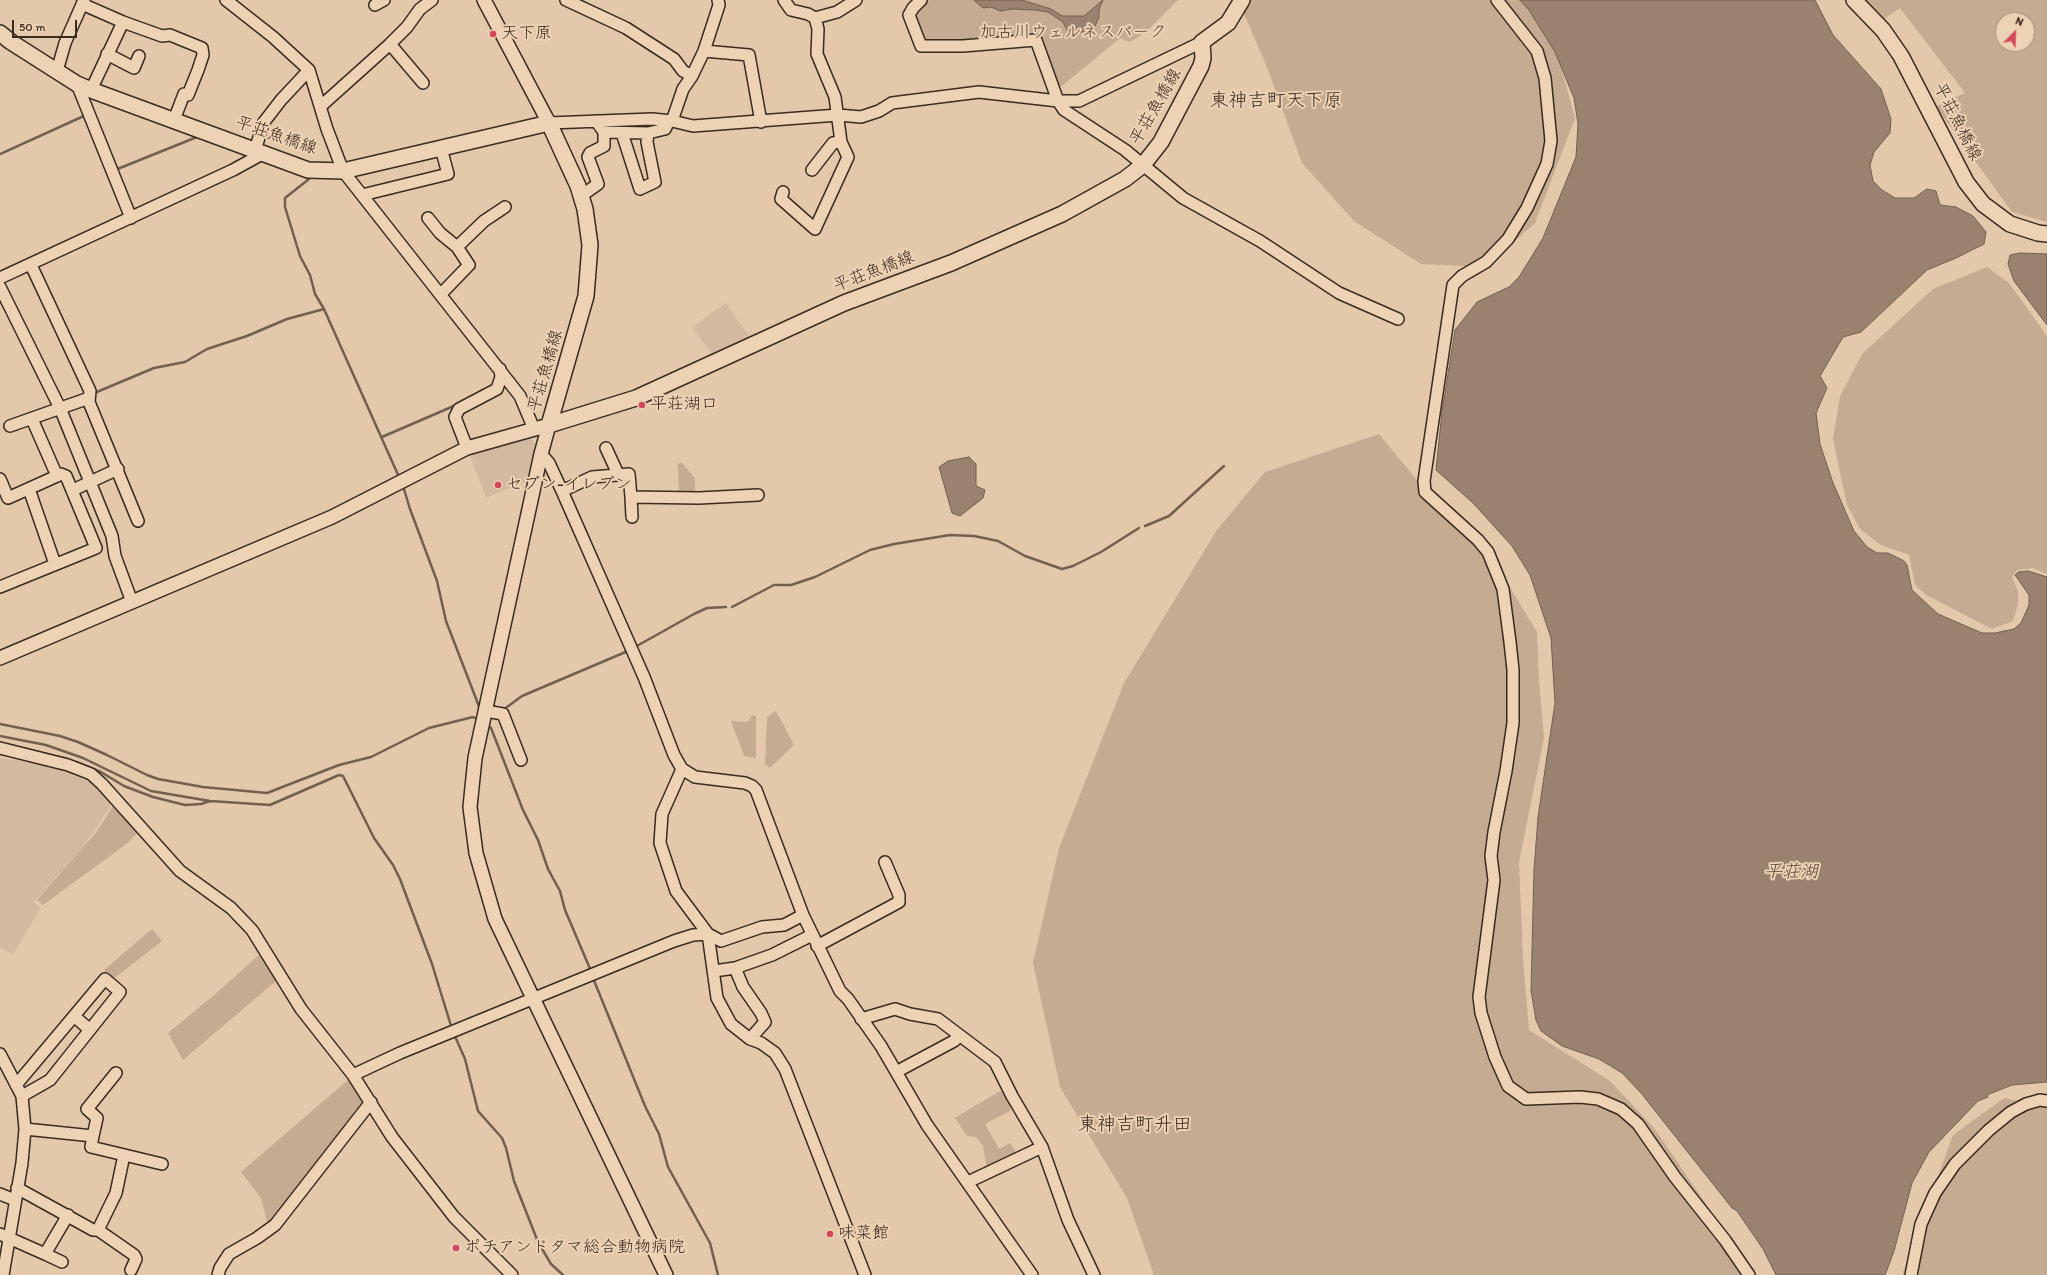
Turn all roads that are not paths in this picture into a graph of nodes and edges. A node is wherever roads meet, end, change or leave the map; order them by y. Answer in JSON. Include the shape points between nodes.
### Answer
{"nodes":[{"id":1,"x":226,"y":0,"type":"edge"},
{"id":2,"x":432,"y":0,"type":"edge"},
{"id":3,"x":484,"y":0,"type":"edge"},
{"id":4,"x":566,"y":0,"type":"edge"},
{"id":5,"x":718,"y":0,"type":"edge"},
{"id":6,"x":784,"y":0,"type":"edge"},
{"id":7,"x":856,"y":0,"type":"edge"},
{"id":8,"x":921,"y":0,"type":"edge"},
{"id":9,"x":1242,"y":0,"type":"edge"},
{"id":10,"x":1497,"y":0,"type":"edge"},
{"id":11,"x":1854,"y":0,"type":"edge"},
{"id":12,"x":83,"y":2,"type":"edge"},
{"id":13,"x":815,"y":18,"type":"junction"},
{"id":14,"x":123,"y":22,"type":"junction"},
{"id":15,"x":0,"y":33,"type":"edge"},
{"id":16,"x":1202,"y":42,"type":"junction"},
{"id":17,"x":390,"y":44,"type":"junction"},
{"id":18,"x":704,"y":51,"type":"junction"},
{"id":19,"x":107,"y":54,"type":"junction"},
{"id":20,"x":139,"y":56,"type":"dead end"},
{"id":21,"x":309,"y":70,"type":"junction"},
{"id":22,"x":56,"y":71,"type":"junction"},
{"id":23,"x":692,"y":76,"type":"junction"},
{"id":24,"x":423,"y":83,"type":"dead end"},
{"id":25,"x":84,"y":87,"type":"junction"},
{"id":26,"x":1058,"y":101,"type":"junction"},
{"id":27,"x":321,"y":106,"type":"junction"},
{"id":28,"x":838,"y":115,"type":"junction"},
{"id":29,"x":174,"y":120,"type":"junction"},
{"id":30,"x":596,"y":121,"type":"junction"},
{"id":31,"x":671,"y":121,"type":"junction"},
{"id":32,"x":762,"y":122,"type":"junction"},
{"id":33,"x":549,"y":123,"type":"junction"},
{"id":34,"x":604,"y":132,"type":"junction"},
{"id":35,"x":622,"y":133,"type":"junction"},
{"id":36,"x":648,"y":133,"type":"junction"},
{"id":37,"x":841,"y":142,"type":"junction"},
{"id":38,"x":442,"y":148,"type":"junction"},
{"id":39,"x":259,"y":152,"type":"junction"},
{"id":40,"x":1143,"y":164,"type":"junction"},
{"id":41,"x":812,"y":170,"type":"dead end"},
{"id":42,"x":343,"y":171,"type":"junction"},
{"id":43,"x":783,"y":192,"type":"dead end"},
{"id":44,"x":362,"y":195,"type":"junction"},
{"id":45,"x":581,"y":196,"type":"junction"},
{"id":46,"x":505,"y":207,"type":"dead end"},
{"id":47,"x":130,"y":218,"type":"junction"},
{"id":48,"x":428,"y":218,"type":"dead end"},
{"id":49,"x":2047,"y":234,"type":"edge"},
{"id":50,"x":457,"y":247,"type":"junction"},
{"id":51,"x":31,"y":264,"type":"junction"},
{"id":52,"x":0,"y":278,"type":"edge"},
{"id":53,"x":0,"y":287,"type":"edge"},
{"id":54,"x":441,"y":294,"type":"junction"},
{"id":55,"x":1398,"y":319,"type":"dead end"},
{"id":56,"x":500,"y":369,"type":"junction"},
{"id":57,"x":90,"y":394,"type":"junction"},
{"id":58,"x":60,"y":408,"type":"junction"},
{"id":59,"x":32,"y":419,"type":"junction"},
{"id":60,"x":550,"y":424,"type":"junction"},
{"id":61,"x":10,"y":426,"type":"dead end"},
{"id":62,"x":534,"y":430,"type":"junction"},
{"id":63,"x":467,"y":448,"type":"junction"},
{"id":64,"x":606,"y":448,"type":"dead end"},
{"id":65,"x":541,"y":454,"type":"junction"},
{"id":66,"x":118,"y":469,"type":"junction"},
{"id":67,"x":618,"y":474,"type":"junction"},
{"id":68,"x":57,"y":476,"type":"junction"},
{"id":69,"x":0,"y":479,"type":"edge"},
{"id":70,"x":89,"y":482,"type":"junction"},
{"id":71,"x":29,"y":489,"type":"junction"},
{"id":72,"x":73,"y":490,"type":"junction"},
{"id":73,"x":562,"y":491,"type":"junction"},
{"id":74,"x":631,"y":497,"type":"junction"},
{"id":75,"x":751,"y":499,"type":"dead end"},
{"id":76,"x":632,"y":517,"type":"dead end"},
{"id":77,"x":138,"y":521,"type":"dead end"},
{"id":78,"x":55,"y":564,"type":"junction"},
{"id":79,"x":0,"y":587,"type":"edge"},
{"id":80,"x":132,"y":602,"type":"junction"},
{"id":81,"x":0,"y":658,"type":"edge"},
{"id":82,"x":489,"y":716,"type":"junction"},
{"id":83,"x":0,"y":748,"type":"edge"},
{"id":84,"x":521,"y":760,"type":"dead end"},
{"id":85,"x":682,"y":769,"type":"junction"},
{"id":86,"x":885,"y":862,"type":"dead end"},
{"id":87,"x":802,"y":915,"type":"junction"},
{"id":88,"x":708,"y":934,"type":"junction"},
{"id":89,"x":812,"y":934,"type":"junction"},
{"id":90,"x":817,"y":946,"type":"junction"},
{"id":91,"x":736,"y":968,"type":"junction"},
{"id":92,"x":714,"y":971,"type":"junction"},
{"id":93,"x":534,"y":999,"type":"junction"},
{"id":94,"x":74,"y":1016,"type":"junction"},
{"id":95,"x":861,"y":1019,"type":"junction"},
{"id":96,"x":90,"y":1030,"type":"junction"},
{"id":97,"x":959,"y":1036,"type":"junction"},
{"id":98,"x":750,"y":1039,"type":"junction"},
{"id":99,"x":0,"y":1054,"type":"edge"},
{"id":100,"x":116,"y":1072,"type":"dead end"},
{"id":101,"x":896,"y":1072,"type":"junction"},
{"id":102,"x":353,"y":1075,"type":"junction"},
{"id":103,"x":16,"y":1085,"type":"junction"},
{"id":104,"x":22,"y":1096,"type":"junction"},
{"id":105,"x":2047,"y":1101,"type":"edge"},
{"id":106,"x":371,"y":1102,"type":"junction"},
{"id":107,"x":25,"y":1129,"type":"junction"},
{"id":108,"x":93,"y":1136,"type":"junction"},
{"id":109,"x":1042,"y":1147,"type":"junction"},
{"id":110,"x":124,"y":1155,"type":"junction"},
{"id":111,"x":162,"y":1164,"type":"dead end"},
{"id":112,"x":968,"y":1182,"type":"junction"},
{"id":113,"x":17,"y":1188,"type":"junction"},
{"id":114,"x":0,"y":1194,"type":"edge"},
{"id":115,"x":15,"y":1200,"type":"junction"},
{"id":116,"x":68,"y":1215,"type":"junction"},
{"id":117,"x":98,"y":1230,"type":"junction"},
{"id":118,"x":5,"y":1236,"type":"edge"},
{"id":119,"x":45,"y":1254,"type":"junction"},
{"id":120,"x":62,"y":1262,"type":"dead end"},
{"id":121,"x":131,"y":1270,"type":"dead end"},
{"id":122,"x":0,"y":1273,"type":"edge"},
{"id":123,"x":3,"y":1275,"type":"edge"},
{"id":124,"x":218,"y":1275,"type":"edge"},
{"id":125,"x":512,"y":1275,"type":"edge"},
{"id":126,"x":666,"y":1275,"type":"edge"},
{"id":127,"x":865,"y":1275,"type":"edge"},
{"id":128,"x":1032,"y":1275,"type":"edge"},
{"id":129,"x":1094,"y":1275,"type":"edge"},
{"id":130,"x":1749,"y":1275,"type":"edge"},
{"id":131,"x":1911,"y":1275,"type":"edge"}],
"edges":[{"from":1,"to":21,"type":"street","via":[[273,37]]},
{"from":2,"to":17,"type":"street","via":[[420,9]]},
{"from":3,"to":33,"type":"street"},
{"from":4,"to":23,"type":"street","via":[[626,28],[674,59]]},
{"from":5,"to":18,"type":"street","via":[[719,5]]},
{"from":6,"to":13,"type":"street","via":[[791,10]]},
{"from":7,"to":13,"type":"street","via":[[838,12]]},
{"from":8,"to":26,"type":"street","via":[[909,15],[921,46],[963,46],[1036,40]]},
{"from":9,"to":16,"type":"main road","via":[[1228,22]]},
{"from":10,"to":130,"type":"street","via":[[1537,51],[1545,78],[1551,141],[1547,164],[1512,234],[1486,262],[1462,276],[1453,285],[1424,481],[1425,492],[1488,552],[1503,589],[1513,670],[1513,723],[1491,856],[1494,880],[1479,998],[1481,1013],[1504,1080],[1514,1092],[1526,1098],[1598,1099],[1621,1109],[1638,1124]]},
{"from":11,"to":49,"type":"main road","name":"平荘魚橋線","via":[[1883,30],[1901,56],[1966,182],[1983,204],[2010,224]]},
{"from":12,"to":14,"type":"street"},
{"from":12,"to":22,"type":"street"},
{"from":13,"to":28,"type":"street","via":[[818,29],[817,54],[835,97]]},
{"from":14,"to":19,"type":"street"},
{"from":14,"to":29,"type":"street","via":[[162,36],[170,35],[202,48],[203,55],[198,70],[188,95],[184,94]]},
{"from":15,"to":22,"type":"main road","name":"平荘魚橋線"},
{"from":16,"to":26,"type":"street","via":[[1079,101]]},
{"from":16,"to":40,"type":"main road","name":"平荘魚橋線","via":[[1201,66],[1161,142]]},
{"from":17,"to":24,"type":"street"},
{"from":17,"to":27,"type":"street"},
{"from":18,"to":23,"type":"street"},
{"from":18,"to":32,"type":"street","via":[[749,55]]},
{"from":19,"to":20,"type":"street","via":[[134,68]]},
{"from":19,"to":25,"type":"street"},
{"from":21,"to":27,"type":"street"},
{"from":21,"to":39,"type":"street","via":[[264,122]]},
{"from":22,"to":25,"type":"main road","name":"平荘魚橋線"},
{"from":23,"to":31,"type":"street","via":[[683,89]]},
{"from":25,"to":29,"type":"main road","name":"平荘魚橋線"},
{"from":25,"to":47,"type":"street"},
{"from":26,"to":28,"type":"street","via":[[979,92],[892,103],[861,118]]},
{"from":26,"to":40,"type":"street","via":[[1064,110]]},
{"from":27,"to":42,"type":"street"},
{"from":28,"to":32,"type":"street"},
{"from":28,"to":37,"type":"street"},
{"from":29,"to":39,"type":"main road","name":"平荘魚橋線"},
{"from":30,"to":31,"type":"street"},
{"from":30,"to":33,"type":"street"},
{"from":30,"to":34,"type":"street"},
{"from":31,"to":32,"type":"street","via":[[693,126]]},
{"from":31,"to":36,"type":"street","via":[[665,129]]},
{"from":33,"to":38,"type":"main road","name":"平荘魚橋線"},
{"from":33,"to":45,"type":"main road","name":"平荘魚橋線"},
{"from":34,"to":35,"type":"street"},
{"from":34,"to":45,"type":"street","via":[[604,146],[590,153],[588,157],[598,184]]},
{"from":35,"to":36,"type":"street"},
{"from":35,"to":36,"type":"street","via":[[640,190],[655,182]]},
{"from":37,"to":41,"type":"street","via":[[833,143]]},
{"from":37,"to":43,"type":"street","via":[[848,157],[815,229],[781,199]]},
{"from":38,"to":42,"type":"main road","name":"平荘魚橋線"},
{"from":38,"to":44,"type":"street","via":[[448,174]]},
{"from":39,"to":42,"type":"main road","name":"平荘魚橋線","via":[[308,170]]},
{"from":39,"to":47,"type":"street","via":[[233,170]]},
{"from":40,"to":55,"type":"street","via":[[1182,198],[1260,241],[1339,292]]},
{"from":40,"to":60,"type":"main road","name":"平荘魚橋線","via":[[1125,180],[1082,204],[976,252],[844,303],[636,398]]},
{"from":42,"to":44,"type":"street"},
{"from":44,"to":54,"type":"street"},
{"from":45,"to":60,"type":"main road","name":"平荘魚橋線","via":[[590,245],[587,289]]},
{"from":46,"to":50,"type":"street","via":[[484,221]]},
{"from":47,"to":51,"type":"street"},
{"from":48,"to":50,"type":"street","via":[[440,233]]},
{"from":50,"to":54,"type":"street","via":[[469,265]]},
{"from":51,"to":52,"type":"street"},
{"from":51,"to":57,"type":"street"},
{"from":53,"to":58,"type":"street"},
{"from":54,"to":56,"type":"street"},
{"from":56,"to":62,"type":"street","via":[[520,396]]},
{"from":56,"to":63,"type":"street","via":[[501,377],[497,389],[459,409],[455,417]]},
{"from":57,"to":58,"type":"street"},
{"from":57,"to":66,"type":"street"},
{"from":58,"to":59,"type":"street"},
{"from":58,"to":70,"type":"street"},
{"from":59,"to":61,"type":"street"},
{"from":59,"to":68,"type":"street"},
{"from":60,"to":62,"type":"street"},
{"from":60,"to":65,"type":"street"},
{"from":62,"to":63,"type":"street"},
{"from":63,"to":80,"type":"street","via":[[332,517]]},
{"from":64,"to":67,"type":"street"},
{"from":65,"to":73,"type":"street","via":[[549,463]]},
{"from":65,"to":82,"type":"street"},
{"from":66,"to":70,"type":"street"},
{"from":66,"to":77,"type":"street"},
{"from":67,"to":73,"type":"street","via":[[592,477]]},
{"from":67,"to":74,"type":"street","via":[[629,474]]},
{"from":68,"to":71,"type":"street"},
{"from":68,"to":72,"type":"street","via":[[66,476]]},
{"from":69,"to":71,"type":"street","via":[[8,498]]},
{"from":70,"to":72,"type":"street"},
{"from":70,"to":80,"type":"street","via":[[112,536],[115,556]]},
{"from":71,"to":78,"type":"street"},
{"from":72,"to":78,"type":"street","via":[[96,548]]},
{"from":73,"to":85,"type":"street","via":[[632,648]]},
{"from":74,"to":75,"type":"street"},
{"from":74,"to":76,"type":"street"},
{"from":78,"to":79,"type":"street"},
{"from":80,"to":81,"type":"street"},
{"from":82,"to":84,"type":"street","via":[[503,714]]},
{"from":82,"to":93,"type":"street","via":[[475,758],[470,807],[476,853],[495,919]]},
{"from":83,"to":102,"type":"street","via":[[68,765],[91,774],[102,784],[180,871],[231,908],[252,930],[301,1009]]},
{"from":85,"to":87,"type":"street","via":[[695,777],[745,783],[756,790]]},
{"from":85,"to":88,"type":"street","via":[[662,814],[660,843],[676,891]]},
{"from":86,"to":90,"type":"street","via":[[899,895],[899,902]]},
{"from":87,"to":88,"type":"street","via":[[784,924],[762,927],[721,941]]},
{"from":87,"to":89,"type":"street"},
{"from":88,"to":92,"type":"street"},
{"from":88,"to":93,"type":"street","via":[[693,935],[674,941]]},
{"from":89,"to":90,"type":"street"},
{"from":89,"to":91,"type":"street","via":[[772,955]]},
{"from":90,"to":95,"type":"street","via":[[840,991]]},
{"from":91,"to":92,"type":"street"},
{"from":91,"to":98,"type":"street","via":[[742,987],[765,1022]]},
{"from":92,"to":98,"type":"street","via":[[717,998],[731,1024]]},
{"from":93,"to":102,"type":"street","via":[[400,1053]]},
{"from":93,"to":126,"type":"street"},
{"from":94,"to":96,"type":"street"},
{"from":94,"to":96,"type":"street","via":[[105,979],[120,992]]},
{"from":94,"to":103,"type":"street"},
{"from":95,"to":97,"type":"street","via":[[895,1009],[938,1019]]},
{"from":95,"to":101,"type":"street"},
{"from":96,"to":104,"type":"street","via":[[50,1080]]},
{"from":97,"to":101,"type":"street"},
{"from":97,"to":109,"type":"street","via":[[967,1039],[995,1062]]},
{"from":98,"to":127,"type":"street","via":[[775,1053],[785,1070]]},
{"from":99,"to":103,"type":"street"},
{"from":100,"to":108,"type":"street","via":[[87,1109],[97,1118]]},
{"from":101,"to":112,"type":"street","via":[[927,1125]]},
{"from":102,"to":106,"type":"street"},
{"from":103,"to":104,"type":"street"},
{"from":104,"to":107,"type":"street"},
{"from":105,"to":131,"type":"street","via":[[2026,1104],[2011,1112],[1955,1164],[1935,1192],[1921,1224]]},
{"from":106,"to":124,"type":"street","via":[[274,1225],[229,1254]]},
{"from":106,"to":125,"type":"street","via":[[392,1137],[454,1218]]},
{"from":107,"to":108,"type":"street"},
{"from":107,"to":113,"type":"street"},
{"from":108,"to":110,"type":"street","via":[[91,1147]]},
{"from":109,"to":112,"type":"street"},
{"from":109,"to":129,"type":"street","via":[[1068,1220]]},
{"from":110,"to":111,"type":"street"},
{"from":110,"to":117,"type":"street","via":[[116,1193]]},
{"from":112,"to":128,"type":"street"},
{"from":113,"to":115,"type":"street"},
{"from":113,"to":116,"type":"street"},
{"from":114,"to":115,"type":"street"},
{"from":115,"to":118,"type":"street"},
{"from":116,"to":117,"type":"street","via":[[93,1230]]},
{"from":116,"to":119,"type":"street"},
{"from":117,"to":121,"type":"street","via":[[134,1254],[136,1258]]},
{"from":118,"to":119,"type":"street"},
{"from":118,"to":123,"type":"street"},
{"from":119,"to":120,"type":"street"},
{"from":122,"to":123,"type":"street"}]}
